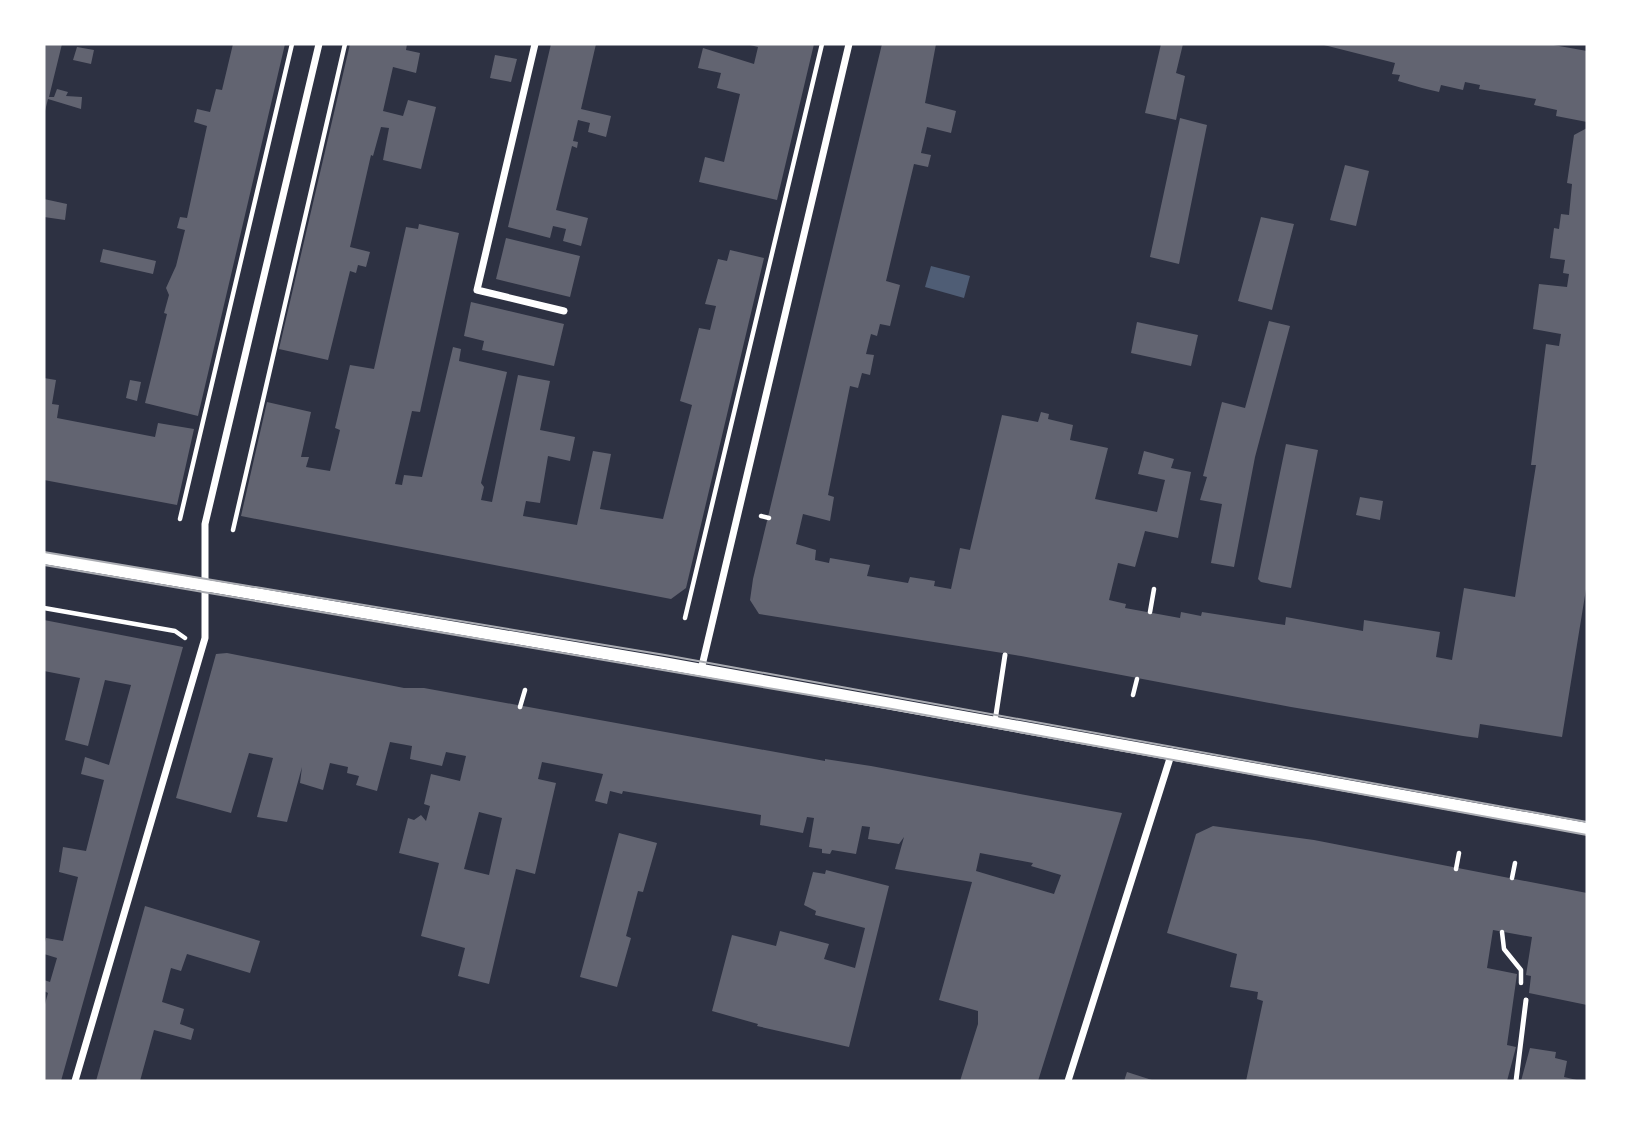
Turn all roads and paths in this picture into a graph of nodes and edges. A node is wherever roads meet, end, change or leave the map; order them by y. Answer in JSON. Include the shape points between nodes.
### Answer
{"nodes":[{"id":1,"x":292,"y":44,"type":"edge"},
{"id":2,"x":319,"y":44,"type":"edge"},
{"id":3,"x":345,"y":44,"type":"edge"},
{"id":4,"x":535,"y":44,"type":"edge"},
{"id":5,"x":822,"y":44,"type":"edge"},
{"id":6,"x":849,"y":44,"type":"edge"},
{"id":7,"x":564,"y":311,"type":"dead end"},
{"id":8,"x":703,"y":513,"type":"dead end"},
{"id":9,"x":710,"y":515,"type":"junction"},
{"id":10,"x":761,"y":516,"type":"dead end"},
{"id":11,"x":769,"y":518,"type":"dead end"},
{"id":12,"x":180,"y":519,"type":"dead end"},
{"id":13,"x":233,"y":530,"type":"dead end"},
{"id":14,"x":44,"y":558,"type":"edge"},
{"id":15,"x":204,"y":586,"type":"junction"},
{"id":16,"x":1154,"y":589,"type":"dead end"},
{"id":17,"x":44,"y":608,"type":"edge"},
{"id":18,"x":1150,"y":612,"type":"dead end"},
{"id":19,"x":685,"y":618,"type":"dead end"},
{"id":20,"x":203,"y":642,"type":"junction"},
{"id":21,"x":1005,"y":655,"type":"dead end"},
{"id":22,"x":701,"y":670,"type":"junction"},
{"id":23,"x":1137,"y":679,"type":"dead end"},
{"id":24,"x":525,"y":690,"type":"dead end"},
{"id":25,"x":1133,"y":695,"type":"dead end"},
{"id":26,"x":520,"y":707,"type":"dead end"},
{"id":27,"x":995,"y":721,"type":"junction"},
{"id":28,"x":1172,"y":752,"type":"junction"},
{"id":29,"x":1587,"y":830,"type":"edge"},
{"id":30,"x":1460,"y":853,"type":"dead end"},
{"id":31,"x":1515,"y":863,"type":"dead end"},
{"id":32,"x":1457,"y":869,"type":"dead end"},
{"id":33,"x":1512,"y":878,"type":"dead end"},
{"id":34,"x":1502,"y":932,"type":"dead end"},
{"id":35,"x":1526,"y":1000,"type":"joint"},
{"id":36,"x":75,"y":1081,"type":"edge"},
{"id":37,"x":1069,"y":1081,"type":"edge"},
{"id":38,"x":1516,"y":1081,"type":"edge"}],
"edges":[{"from":1,"to":12,"type":"path"},
{"from":2,"to":15,"type":"street","via":[[205,524]]},
{"from":3,"to":13,"type":"path"},
{"from":4,"to":7,"type":"street","via":[[477,290]]},
{"from":5,"to":9,"type":"path"},
{"from":6,"to":22,"type":"street"},
{"from":8,"to":9,"type":"path"},
{"from":9,"to":19,"type":"path"},
{"from":10,"to":11,"type":"path"},
{"from":14,"to":15,"type":"street"},
{"from":15,"to":20,"type":"street"},
{"from":15,"to":22,"type":"street"},
{"from":16,"to":18,"type":"path"},
{"from":17,"to":20,"type":"path","via":[[174,631]]},
{"from":20,"to":36,"type":"street"},
{"from":21,"to":27,"type":"lane"},
{"from":22,"to":27,"type":"street"},
{"from":23,"to":25,"type":"path"},
{"from":24,"to":26,"type":"path"},
{"from":27,"to":28,"type":"street"},
{"from":28,"to":29,"type":"street"},
{"from":28,"to":37,"type":"street"},
{"from":30,"to":32,"type":"path"},
{"from":31,"to":33,"type":"path"},
{"from":34,"to":35,"type":"path","via":[[1504,949],[1521,970]]},
{"from":35,"to":38,"type":"lane"}]}
